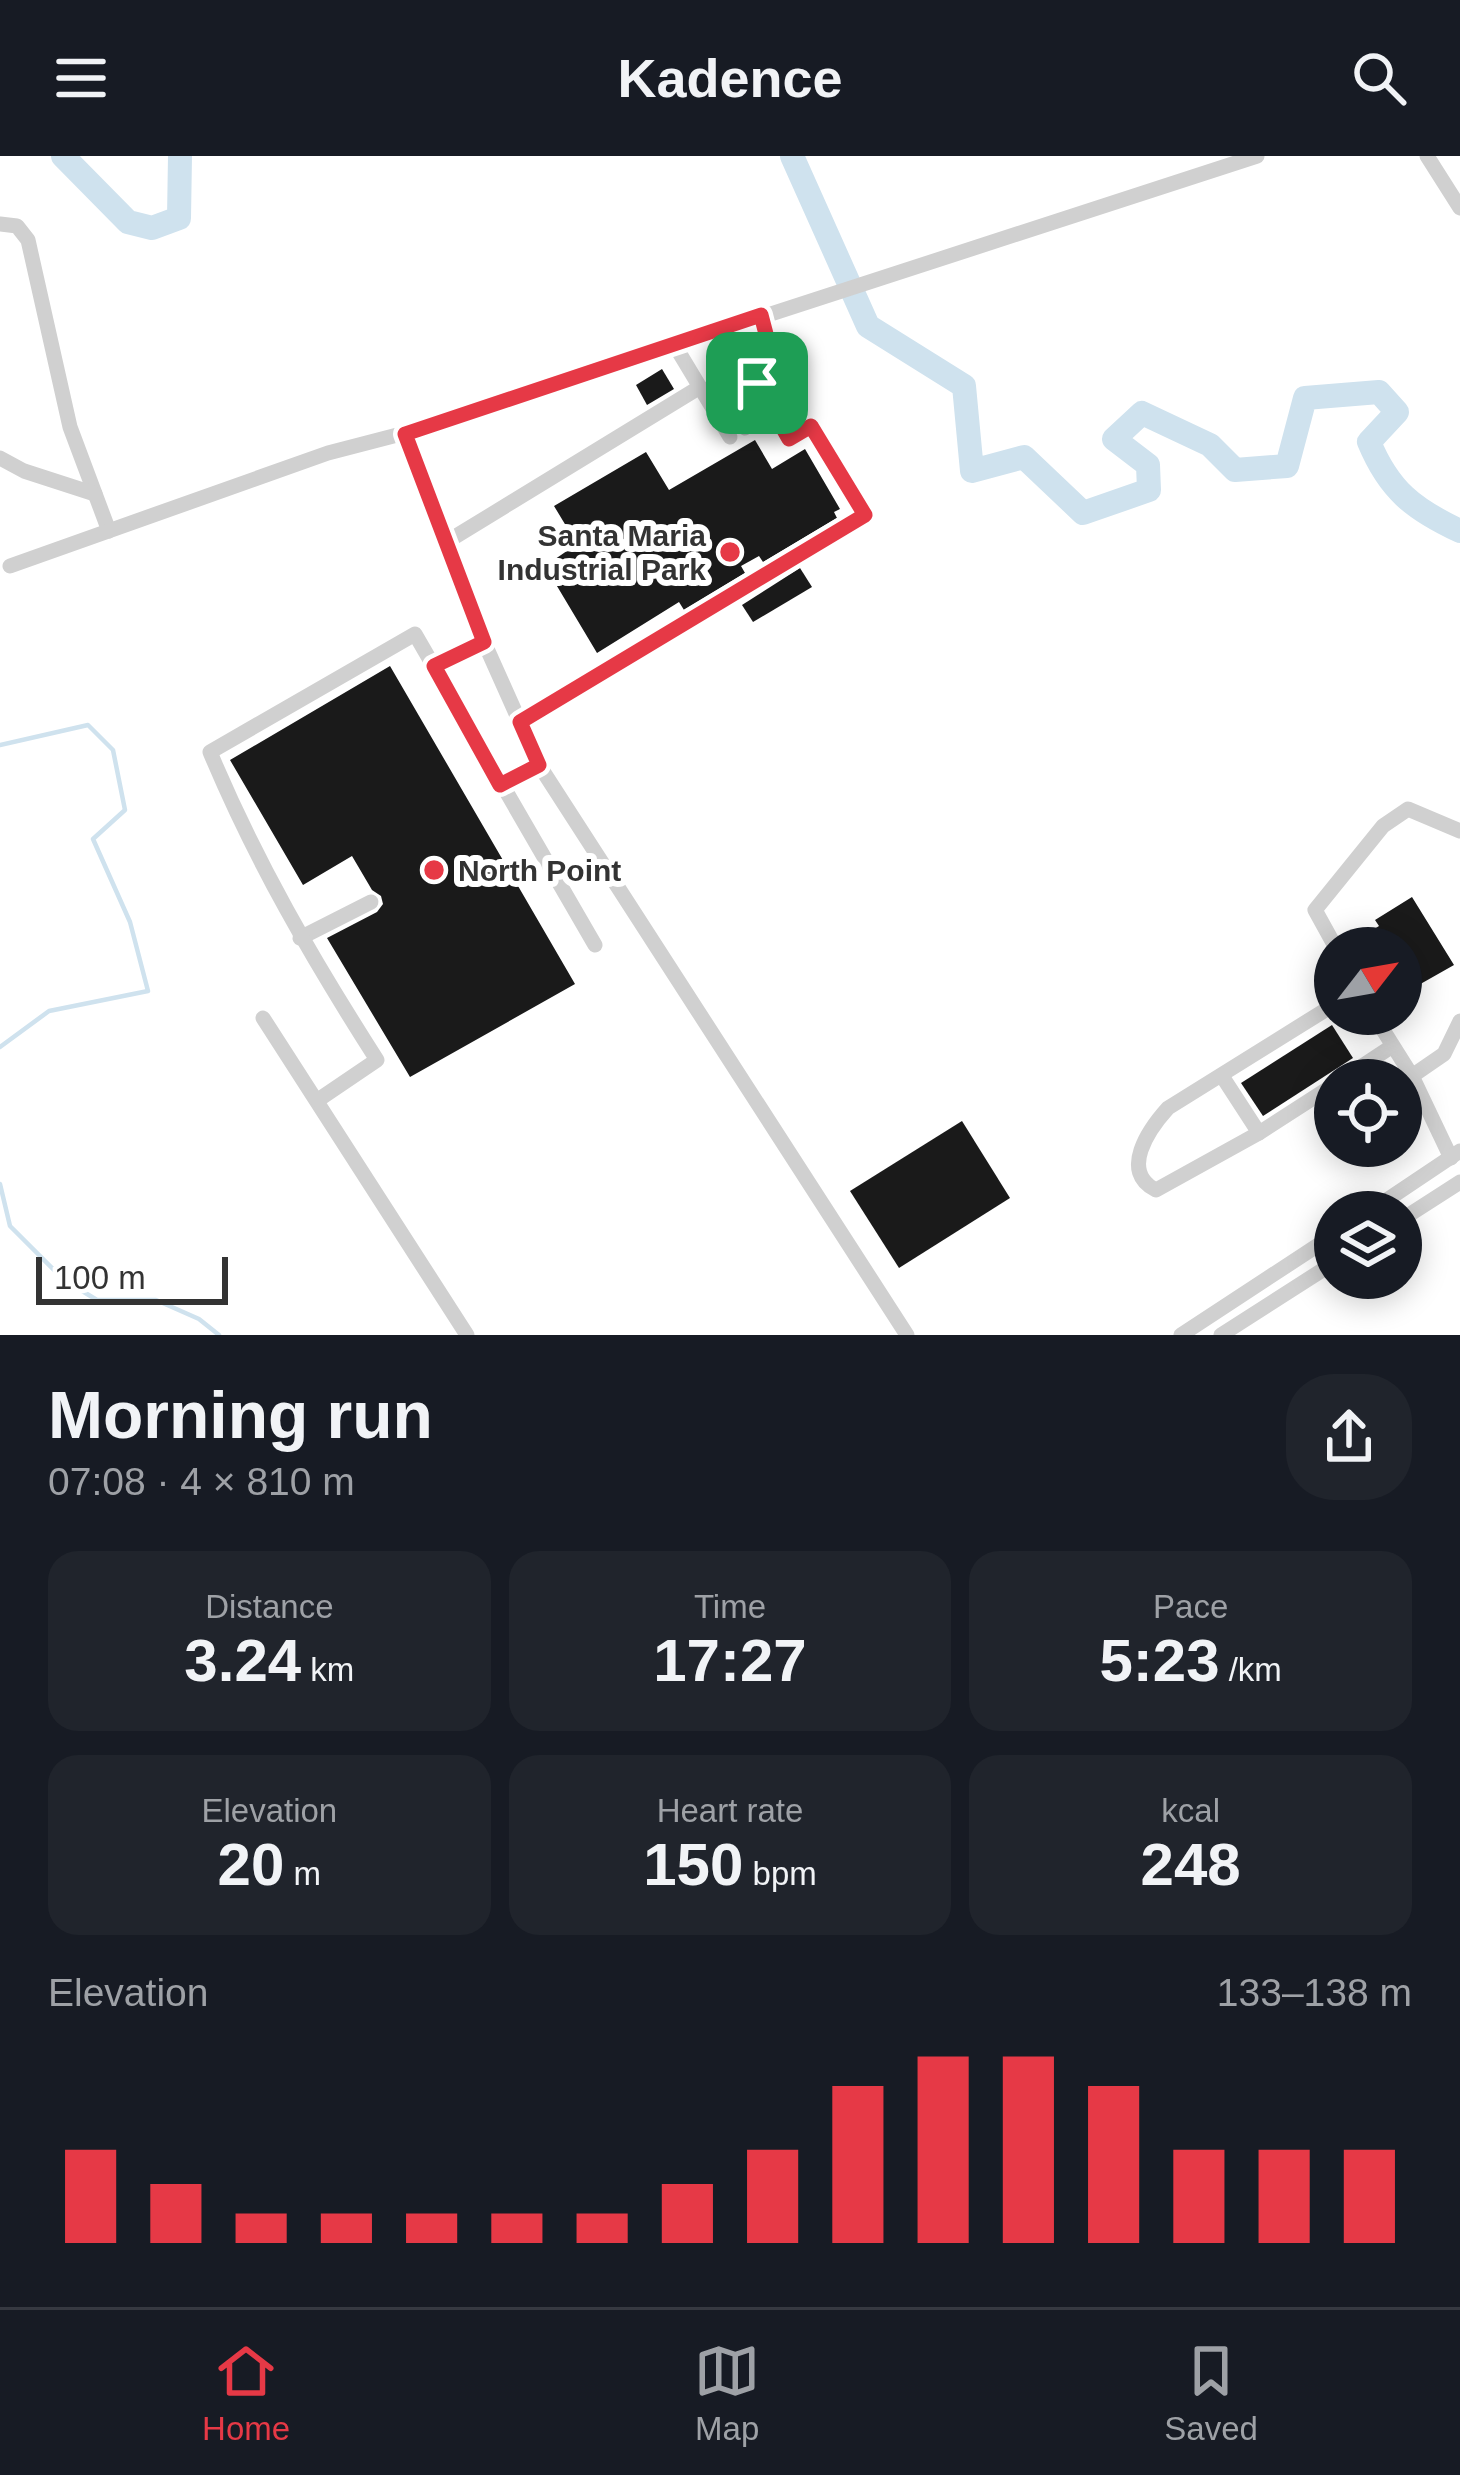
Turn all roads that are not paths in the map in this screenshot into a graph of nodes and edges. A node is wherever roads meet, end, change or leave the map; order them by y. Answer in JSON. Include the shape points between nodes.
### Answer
{"nodes":[{"id":1,"x":1257,"y":156,"type":"edge"},
{"id":2,"x":1427,"y":156,"type":"edge"},
{"id":3,"x":1460,"y":208,"type":"edge"},
{"id":4,"x":0,"y":224,"type":"edge"},
{"id":5,"x":761,"y":315,"type":"junction"},
{"id":6,"x":674,"y":344,"type":"junction"},
{"id":7,"x":757,"y":383,"type":"junction"},
{"id":8,"x":700,"y":387,"type":"junction"},
{"id":9,"x":405,"y":434,"type":"junction"},
{"id":10,"x":0,"y":458,"type":"edge"},
{"id":11,"x":95,"y":494,"type":"junction"},
{"id":12,"x":109,"y":531,"type":"junction"},
{"id":13,"x":448,"y":541,"type":"junction"},
{"id":14,"x":10,"y":566,"type":"dead end"},
{"id":15,"x":484,"y":642,"type":"junction"},
{"id":16,"x":434,"y":666,"type":"junction"},
{"id":17,"x":520,"y":722,"type":"junction"},
{"id":18,"x":539,"y":765,"type":"junction"},
{"id":19,"x":500,"y":785,"type":"junction"},
{"id":20,"x":1460,"y":831,"type":"edge"},
{"id":21,"x":371,"y":902,"type":"dead end"},
{"id":22,"x":1325,"y":927,"type":"edge"},
{"id":23,"x":299,"y":938,"type":"junction"},
{"id":24,"x":595,"y":945,"type":"dead end"},
{"id":25,"x":1314,"y":1017,"type":"edge"},
{"id":26,"x":263,"y":1018,"type":"dead end"},
{"id":27,"x":1460,"y":1021,"type":"edge"},
{"id":28,"x":1384,"y":1035,"type":"edge"},
{"id":29,"x":1391,"y":1047,"type":"junction"},
{"id":30,"x":1373,"y":1059,"type":"edge"},
{"id":31,"x":1400,"y":1059,"type":"edge"},
{"id":32,"x":1422,"y":1069,"type":"edge"},
{"id":33,"x":1222,"y":1076,"type":"junction"},
{"id":34,"x":1422,"y":1094,"type":"edge"},
{"id":35,"x":1314,"y":1097,"type":"edge"},
{"id":36,"x":318,"y":1100,"type":"junction"},
{"id":37,"x":1259,"y":1133,"type":"junction"},
{"id":38,"x":1456,"y":1155,"type":"edge"},
{"id":39,"x":1460,"y":1182,"type":"edge"},
{"id":40,"x":1401,"y":1191,"type":"edge"},
{"id":41,"x":1422,"y":1206,"type":"edge"},
{"id":42,"x":1314,"y":1248,"type":"edge"},
{"id":43,"x":1314,"y":1275,"type":"edge"},
{"id":44,"x":467,"y":1335,"type":"edge"},
{"id":45,"x":907,"y":1335,"type":"edge"},
{"id":46,"x":1181,"y":1335,"type":"edge"},
{"id":47,"x":1221,"y":1335,"type":"edge"}],
"edges":[{"from":1,"to":5,"type":"street"},
{"from":2,"to":3,"type":"street"},
{"from":4,"to":11,"type":"street","via":[[17,226],[28,240],[70,427]]},
{"from":5,"to":6,"type":"street"},
{"from":5,"to":7,"type":"street","via":[[776,372]]},
{"from":6,"to":8,"type":"street"},
{"from":6,"to":9,"type":"street"},
{"from":7,"to":8,"type":"street","via":[[732,402],[738,432]]},
{"from":7,"to":17,"type":"street","via":[[789,439],[811,426],[865,515]]},
{"from":8,"to":13,"type":"street"},
{"from":9,"to":12,"type":"street"},
{"from":9,"to":13,"type":"street"},
{"from":10,"to":11,"type":"street"},
{"from":11,"to":12,"type":"street"},
{"from":12,"to":14,"type":"street"},
{"from":13,"to":15,"type":"street"},
{"from":15,"to":16,"type":"street"},
{"from":15,"to":17,"type":"street"},
{"from":16,"to":19,"type":"street"},
{"from":16,"to":23,"type":"street","via":[[415,634],[210,752]]},
{"from":17,"to":18,"type":"street"},
{"from":18,"to":19,"type":"street"},
{"from":18,"to":45,"type":"street"},
{"from":19,"to":24,"type":"street"},
{"from":20,"to":22,"type":"street","via":[[1408,809],[1383,826],[1316,910]]},
{"from":21,"to":23,"type":"street"},
{"from":23,"to":36,"type":"street","via":[[377,1060]]},
{"from":25,"to":33,"type":"street"},
{"from":26,"to":36,"type":"street"},
{"from":27,"to":32,"type":"street","via":[[1444,1054]]},
{"from":28,"to":29,"type":"street"},
{"from":29,"to":30,"type":"street"},
{"from":29,"to":31,"type":"street"},
{"from":33,"to":37,"type":"street"},
{"from":33,"to":37,"type":"street","via":[[1168,1108],[1147,1131],[1138,1159],[1148,1187],[1156,1190]]},
{"from":34,"to":38,"type":"street"},
{"from":35,"to":37,"type":"street"},
{"from":36,"to":44,"type":"street"},
{"from":38,"to":40,"type":"street"},
{"from":39,"to":41,"type":"street"},
{"from":42,"to":46,"type":"street"},
{"from":43,"to":47,"type":"street"}]}
